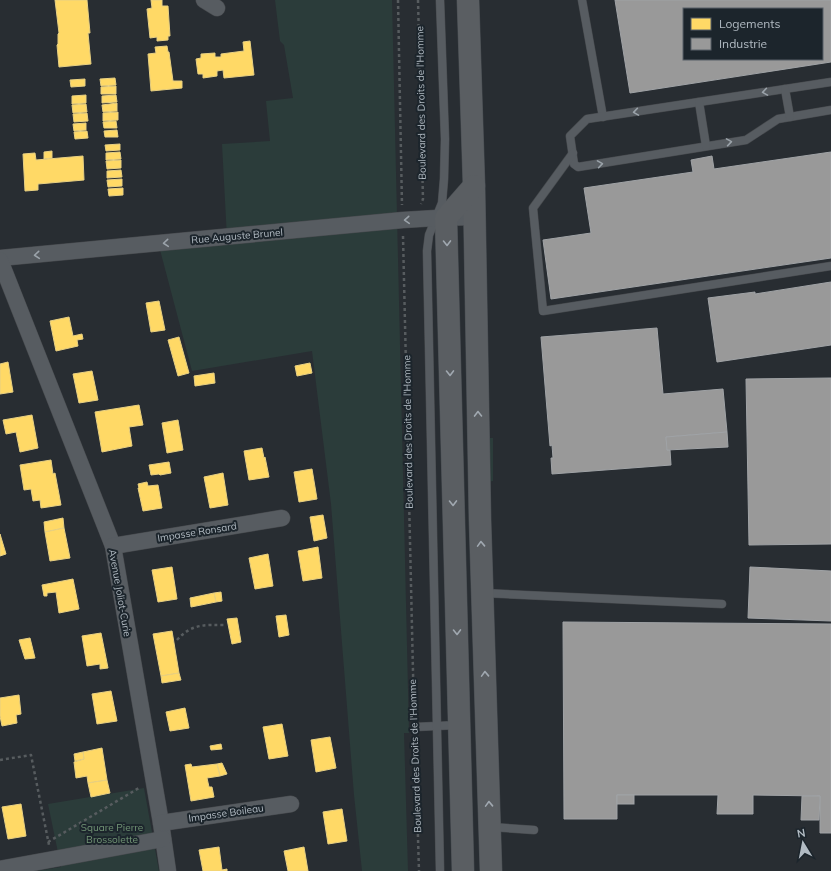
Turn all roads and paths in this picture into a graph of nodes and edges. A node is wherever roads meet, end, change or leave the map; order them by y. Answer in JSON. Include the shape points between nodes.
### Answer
{"nodes":[{"id":1,"x":398,"y":0,"type":"edge"},
{"id":2,"x":418,"y":0,"type":"edge"},
{"id":3,"x":440,"y":0,"type":"edge"},
{"id":4,"x":468,"y":0,"type":"edge"},
{"id":5,"x":582,"y":0,"type":"edge"},
{"id":6,"x":831,"y":82,"type":"edge"},
{"id":7,"x":785,"y":89,"type":"junction"},
{"id":8,"x":699,"y":102,"type":"junction"},
{"id":9,"x":831,"y":110,"type":"edge"},
{"id":10,"x":602,"y":117,"type":"junction"},
{"id":11,"x":790,"y":117,"type":"junction"},
{"id":12,"x":706,"y":146,"type":"junction"},
{"id":13,"x":573,"y":153,"type":"junction"},
{"id":14,"x":474,"y":186,"type":"junction"},
{"id":15,"x":474,"y":217,"type":"junction"},
{"id":16,"x":441,"y":218,"type":"junction"},
{"id":17,"x":406,"y":222,"type":"junction"},
{"id":18,"x":0,"y":259,"type":"edge"},
{"id":19,"x":831,"y":266,"type":"edge"},
{"id":20,"x":282,"y":518,"type":"dead end"},
{"id":21,"x":112,"y":546,"type":"junction"},
{"id":22,"x":482,"y":594,"type":"junction"},
{"id":23,"x":722,"y":604,"type":"dead end"},
{"id":24,"x":226,"y":625,"type":"dead end"},
{"id":25,"x":177,"y":640,"type":"dead end"},
{"id":26,"x":459,"y":725,"type":"junction"},
{"id":27,"x":415,"y":726,"type":"junction"},
{"id":28,"x":436,"y":726,"type":"junction"},
{"id":29,"x":0,"y":760,"type":"edge"},
{"id":30,"x":153,"y":780,"type":"junction"},
{"id":31,"x":291,"y":804,"type":"dead end"},
{"id":32,"x":161,"y":823,"type":"junction"},
{"id":33,"x":490,"y":827,"type":"junction"},
{"id":34,"x":534,"y":830,"type":"dead end"},
{"id":35,"x":163,"y":839,"type":"junction"},
{"id":36,"x":48,"y":842,"type":"junction"},
{"id":37,"x":52,"y":860,"type":"junction"},
{"id":38,"x":0,"y":869,"type":"edge"},
{"id":39,"x":168,"y":871,"type":"edge"},
{"id":40,"x":419,"y":871,"type":"edge"},
{"id":41,"x":440,"y":871,"type":"edge"},
{"id":42,"x":463,"y":871,"type":"edge"},
{"id":43,"x":491,"y":871,"type":"edge"}],
"edges":[{"from":1,"to":17,"type":"path"},
{"from":2,"to":17,"type":"path","name":"Boulevard des Droits de l'Homme","via":[[423,199]]},
{"from":3,"to":16,"type":"lane","via":[[445,139]]},
{"from":4,"to":14,"type":"main road"},
{"from":5,"to":10,"type":"lane"},
{"from":6,"to":7,"type":"lane"},
{"from":7,"to":8,"type":"lane","one_way":true},
{"from":7,"to":11,"type":"lane"},
{"from":8,"to":10,"type":"lane","one_way":true},
{"from":8,"to":12,"type":"lane"},
{"from":9,"to":11,"type":"lane"},
{"from":10,"to":13,"type":"lane","via":[[587,119],[570,136]]},
{"from":12,"to":11,"type":"lane","one_way":true,"via":[[746,140],[778,119]]},
{"from":13,"to":12,"type":"lane","one_way":true,"via":[[574,164],[578,167]]},
{"from":13,"to":19,"type":"lane","via":[[533,208],[543,311]]},
{"from":14,"to":15,"type":"main road"},
{"from":14,"to":16,"type":"main road"},
{"from":15,"to":16,"type":"street","name":"Rue Auguste Brunel"},
{"from":22,"to":15,"type":"main road","one_way":true},
{"from":16,"to":17,"type":"street","name":"Rue Auguste Brunel"},
{"from":16,"to":26,"type":"main road","one_way":true},
{"from":16,"to":28,"type":"lane","via":[[429,235],[427,251]]},
{"from":17,"to":18,"type":"street","name":"Rue Auguste Brunel","one_way":true},
{"from":17,"to":27,"type":"path","name":"Boulevard des Droits de l'Homme"},
{"from":18,"to":21,"type":"street","name":"Avenue Joliot-Curie"},
{"from":20,"to":21,"type":"street","name":"Impasse Ronsard"},
{"from":21,"to":30,"type":"street","name":"Avenue Joliot-Curie"},
{"from":22,"to":23,"type":"lane"},
{"from":33,"to":22,"type":"main road","one_way":true},
{"from":24,"to":25,"type":"path","via":[[199,625],[190,628]]},
{"from":26,"to":28,"type":"lane"},
{"from":26,"to":42,"type":"main road"},
{"from":27,"to":28,"type":"lane"},
{"from":27,"to":40,"type":"path","name":"Boulevard des Droits de l'Homme"},
{"from":28,"to":41,"type":"lane"},
{"from":29,"to":36,"type":"path","via":[[31,755]]},
{"from":30,"to":32,"type":"street","name":"Avenue Joliot-Curie"},
{"from":30,"to":36,"type":"path"},
{"from":31,"to":32,"type":"street","name":"Impasse Boileau"},
{"from":32,"to":35,"type":"street","name":"Avenue Joliot-Curie"},
{"from":33,"to":34,"type":"lane"},
{"from":33,"to":43,"type":"main road"},
{"from":35,"to":37,"type":"street"},
{"from":35,"to":39,"type":"street","name":"Avenue Joliot-Curie"},
{"from":36,"to":37,"type":"path"},
{"from":37,"to":38,"type":"street"}]}
